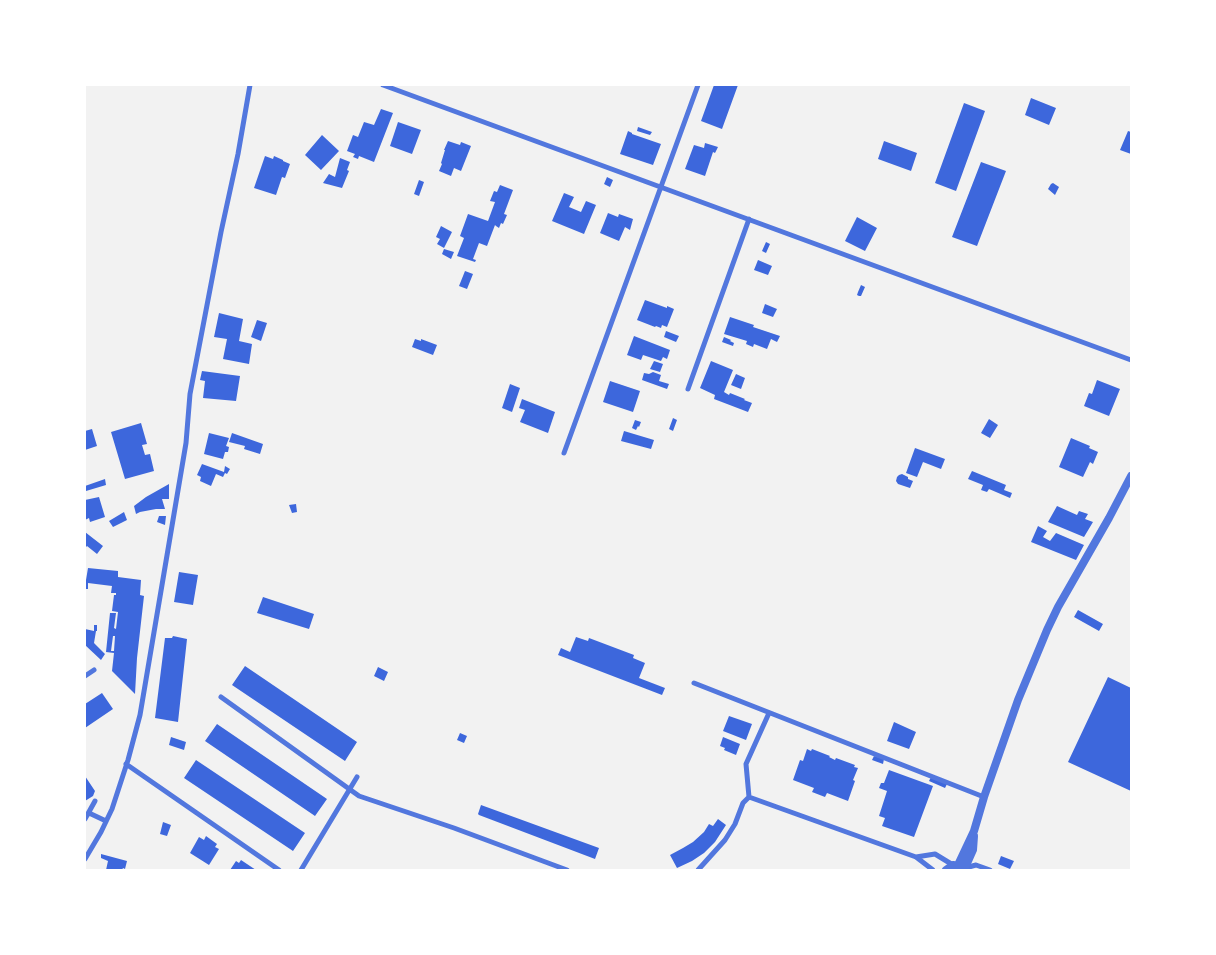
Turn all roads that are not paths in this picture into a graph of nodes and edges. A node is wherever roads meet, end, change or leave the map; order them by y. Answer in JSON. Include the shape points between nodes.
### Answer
{"nodes":[{"id":1,"x":250,"y":85,"type":"edge"},
{"id":2,"x":383,"y":85,"type":"edge"},
{"id":3,"x":698,"y":85,"type":"edge"},
{"id":4,"x":660,"y":187,"type":"junction"},
{"id":5,"x":749,"y":220,"type":"junction"},
{"id":6,"x":1131,"y":360,"type":"edge"},
{"id":7,"x":688,"y":389,"type":"dead end"},
{"id":8,"x":564,"y":453,"type":"dead end"},
{"id":9,"x":1131,"y":476,"type":"edge"},
{"id":10,"x":94,"y":670,"type":"dead end"},
{"id":11,"x":85,"y":676,"type":"edge"},
{"id":12,"x":694,"y":683,"type":"dead end"},
{"id":13,"x":221,"y":697,"type":"dead end"},
{"id":14,"x":770,"y":712,"type":"junction"},
{"id":15,"x":126,"y":764,"type":"junction"},
{"id":16,"x":357,"y":777,"type":"dead end"},
{"id":17,"x":350,"y":789,"type":"junction"},
{"id":18,"x":984,"y":796,"type":"junction"},
{"id":19,"x":749,"y":797,"type":"junction"},
{"id":20,"x":96,"y":801,"type":"dead end"},
{"id":21,"x":89,"y":813,"type":"junction"},
{"id":22,"x":85,"y":819,"type":"edge"},
{"id":23,"x":106,"y":821,"type":"junction"},
{"id":24,"x":916,"y":857,"type":"junction"},
{"id":25,"x":85,"y":859,"type":"edge"},
{"id":26,"x":548,"y":863,"type":"junction"},
{"id":27,"x":961,"y":867,"type":"edge"},
{"id":28,"x":279,"y":870,"type":"edge"},
{"id":29,"x":301,"y":870,"type":"edge"},
{"id":30,"x":545,"y":870,"type":"edge"},
{"id":31,"x":568,"y":870,"type":"edge"},
{"id":32,"x":698,"y":870,"type":"edge"},
{"id":33,"x":933,"y":870,"type":"edge"},
{"id":34,"x":946,"y":870,"type":"edge"},
{"id":35,"x":990,"y":870,"type":"edge"}],
"edges":[{"from":1,"to":15,"type":"street","via":[[190,394],[186,443],[140,715]]},
{"from":2,"to":4,"type":"street"},
{"from":3,"to":4,"type":"street"},
{"from":4,"to":5,"type":"street"},
{"from":4,"to":8,"type":"street"},
{"from":5,"to":6,"type":"street"},
{"from":5,"to":7,"type":"street"},
{"from":9,"to":18,"type":"street","via":[[1047,630]]},
{"from":10,"to":11,"type":"street"},
{"from":12,"to":14,"type":"street"},
{"from":13,"to":17,"type":"street"},
{"from":14,"to":18,"type":"street"},
{"from":14,"to":19,"type":"street","via":[[746,764]]},
{"from":15,"to":23,"type":"street"},
{"from":15,"to":28,"type":"street"},
{"from":16,"to":17,"type":"street"},
{"from":17,"to":26,"type":"street","via":[[359,796]]},
{"from":17,"to":29,"type":"street"},
{"from":18,"to":27,"type":"street","via":[[972,850]]},
{"from":19,"to":24,"type":"street"},
{"from":19,"to":32,"type":"street","via":[[725,840]]},
{"from":20,"to":21,"type":"street"},
{"from":21,"to":22,"type":"street"},
{"from":21,"to":23,"type":"street"},
{"from":23,"to":25,"type":"street"},
{"from":24,"to":27,"type":"street","via":[[935,854]]},
{"from":24,"to":33,"type":"street"},
{"from":26,"to":30,"type":"street"},
{"from":26,"to":31,"type":"street"},
{"from":27,"to":34,"type":"street"},
{"from":27,"to":35,"type":"street","via":[[976,864]]}]}
